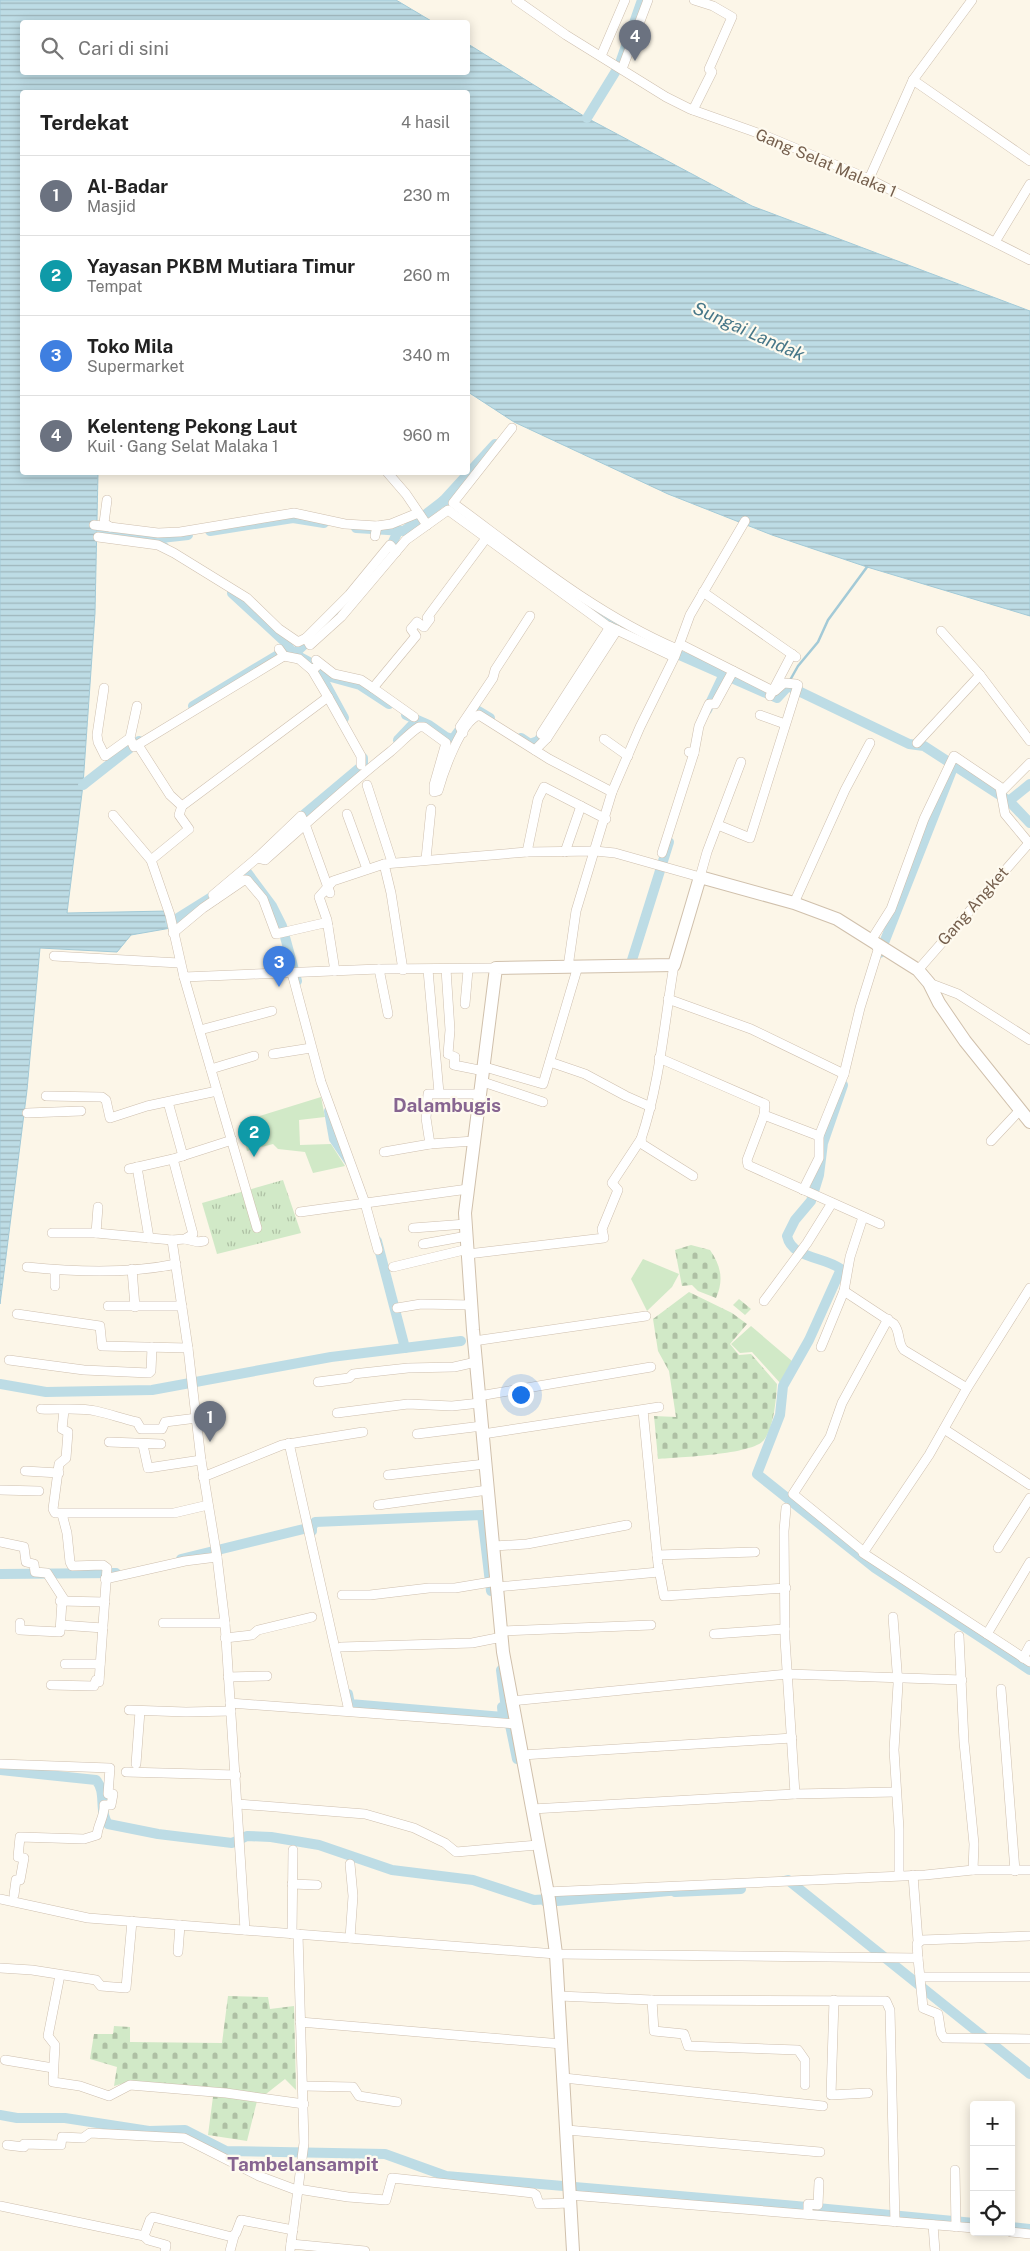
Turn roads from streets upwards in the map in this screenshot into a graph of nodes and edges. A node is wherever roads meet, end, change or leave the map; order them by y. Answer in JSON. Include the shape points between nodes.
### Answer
{"nodes":[{"id":1,"x":516,"y":0,"type":"edge"},
{"id":2,"x":625,"y":0,"type":"edge"},
{"id":3,"x":648,"y":0,"type":"edge"},
{"id":4,"x":694,"y":0,"type":"edge"},
{"id":5,"x":972,"y":0,"type":"edge"},
{"id":6,"x":714,"y":3,"type":"edge"},
{"id":7,"x":601,"y":56,"type":"junction"},
{"id":8,"x":622,"y":69,"type":"junction"},
{"id":9,"x":913,"y":80,"type":"junction"},
{"id":10,"x":693,"y":110,"type":"junction"},
{"id":11,"x":1030,"y":162,"type":"edge"},
{"id":12,"x":869,"y":179,"type":"junction"},
{"id":13,"x":1030,"y":184,"type":"edge"},
{"id":14,"x":995,"y":242,"type":"junction"},
{"id":15,"x":1030,"y":260,"type":"edge"},
{"id":16,"x":512,"y":428,"type":"dead end"},
{"id":17,"x":391,"y":475,"type":"edge"},
{"id":18,"x":107,"y":500,"type":"dead end"},
{"id":19,"x":451,"y":507,"type":"junction"},
{"id":20,"x":418,"y":513,"type":"junction"},
{"id":21,"x":745,"y":521,"type":"dead end"},
{"id":22,"x":94,"y":525,"type":"dead end"},
{"id":23,"x":427,"y":525,"type":"junction"},
{"id":24,"x":377,"y":526,"type":"junction"},
{"id":25,"x":111,"y":527,"type":"junction"},
{"id":26,"x":375,"y":536,"type":"dead end"},
{"id":27,"x":98,"y":537,"type":"dead end"},
{"id":28,"x":488,"y":537,"type":"junction"},
{"id":29,"x":519,"y":557,"type":"junction"},
{"id":30,"x":565,"y":590,"type":"junction"},
{"id":31,"x":703,"y":592,"type":"junction"},
{"id":32,"x":530,"y":616,"type":"dead end"},
{"id":33,"x":614,"y":629,"type":"junction"},
{"id":34,"x":941,"y":631,"type":"dead end"},
{"id":35,"x":654,"y":643,"type":"junction"},
{"id":36,"x":677,"y":651,"type":"junction"},
{"id":37,"x":312,"y":670,"type":"junction"},
{"id":38,"x":733,"y":671,"type":"junction"},
{"id":39,"x":980,"y":675,"type":"junction"},
{"id":40,"x":104,"y":688,"type":"dead end"},
{"id":41,"x":373,"y":688,"type":"junction"},
{"id":42,"x":772,"y":693,"type":"junction"},
{"id":43,"x":328,"y":697,"type":"junction"},
{"id":44,"x":137,"y":706,"type":"dead end"},
{"id":45,"x":760,"y":715,"type":"dead end"},
{"id":46,"x":414,"y":717,"type":"dead end"},
{"id":47,"x":786,"y":724,"type":"junction"},
{"id":48,"x":462,"y":731,"type":"junction"},
{"id":49,"x":604,"y":739,"type":"dead end"},
{"id":50,"x":1030,"y":741,"type":"edge"},
{"id":51,"x":134,"y":743,"type":"junction"},
{"id":52,"x":917,"y":743,"type":"dead end"},
{"id":53,"x":870,"y":744,"type":"dead end"},
{"id":54,"x":535,"y":750,"type":"junction"},
{"id":55,"x":628,"y":756,"type":"junction"},
{"id":56,"x":742,"y":762,"type":"dead end"},
{"id":57,"x":1030,"y":763,"type":"edge"},
{"id":58,"x":361,"y":765,"type":"dead end"},
{"id":59,"x":367,"y":785,"type":"dead end"},
{"id":60,"x":612,"y":792,"type":"junction"},
{"id":61,"x":1003,"y":795,"type":"junction"},
{"id":62,"x":182,"y":806,"type":"junction"},
{"id":63,"x":581,"y":806,"type":"junction"},
{"id":64,"x":431,"y":809,"type":"dead end"},
{"id":65,"x":347,"y":814,"type":"dead end"},
{"id":66,"x":113,"y":815,"type":"dead end"},
{"id":67,"x":606,"y":819,"type":"junction"},
{"id":68,"x":306,"y":824,"type":"junction"},
{"id":69,"x":718,"y":824,"type":"junction"},
{"id":70,"x":1030,"y":842,"type":"edge"},
{"id":71,"x":595,"y":851,"type":"junction"},
{"id":72,"x":527,"y":852,"type":"junction"},
{"id":73,"x":565,"y":852,"type":"junction"},
{"id":74,"x":662,"y":853,"type":"dead end"},
{"id":75,"x":426,"y":859,"type":"junction"},
{"id":76,"x":151,"y":860,"type":"junction"},
{"id":77,"x":388,"y":863,"type":"junction"},
{"id":78,"x":367,"y":869,"type":"junction"},
{"id":79,"x":700,"y":878,"type":"junction"},
{"id":80,"x":329,"y":890,"type":"junction"},
{"id":81,"x":216,"y":899,"type":"junction"},
{"id":82,"x":794,"y":903,"type":"junction"},
{"id":83,"x":328,"y":926,"type":"junction"},
{"id":84,"x":173,"y":931,"type":"junction"},
{"id":85,"x":879,"y":944,"type":"junction"},
{"id":86,"x":54,"y":956,"type":"dead end"},
{"id":87,"x":179,"y":963,"type":"junction"},
{"id":88,"x":674,"y":965,"type":"junction"},
{"id":89,"x":573,"y":966,"type":"junction"},
{"id":90,"x":496,"y":968,"type":"junction"},
{"id":91,"x":380,"y":969,"type":"junction"},
{"id":92,"x":446,"y":969,"type":"junction"},
{"id":93,"x":403,"y":970,"type":"junction"},
{"id":94,"x":428,"y":970,"type":"junction"},
{"id":95,"x":468,"y":970,"type":"junction"},
{"id":96,"x":918,"y":970,"type":"junction"},
{"id":97,"x":335,"y":971,"type":"junction"},
{"id":98,"x":292,"y":973,"type":"junction"},
{"id":99,"x":184,"y":977,"type":"junction"},
{"id":100,"x":929,"y":983,"type":"junction"},
{"id":101,"x":668,"y":999,"type":"junction"},
{"id":102,"x":465,"y":1004,"type":"dead end"},
{"id":103,"x":272,"y":1012,"type":"dead end"},
{"id":104,"x":388,"y":1014,"type":"dead end"},
{"id":105,"x":200,"y":1030,"type":"junction"},
{"id":106,"x":1030,"y":1040,"type":"edge"},
{"id":107,"x":311,"y":1048,"type":"junction"},
{"id":108,"x":273,"y":1054,"type":"dead end"},
{"id":109,"x":254,"y":1056,"type":"dead end"},
{"id":110,"x":660,"y":1058,"type":"junction"},
{"id":111,"x":550,"y":1062,"type":"junction"},
{"id":112,"x":211,"y":1070,"type":"junction"},
{"id":113,"x":844,"y":1074,"type":"junction"},
{"id":114,"x":483,"y":1079,"type":"junction"},
{"id":115,"x":217,"y":1091,"type":"junction"},
{"id":116,"x":439,"y":1093,"type":"junction"},
{"id":117,"x":46,"y":1096,"type":"dead end"},
{"id":118,"x":168,"y":1102,"type":"junction"},
{"id":119,"x":543,"y":1102,"type":"dead end"},
{"id":120,"x":652,"y":1107,"type":"junction"},
{"id":121,"x":1020,"y":1110,"type":"junction"},
{"id":122,"x":82,"y":1111,"type":"dead end"},
{"id":123,"x":27,"y":1113,"type":"dead end"},
{"id":124,"x":764,"y":1115,"type":"junction"},
{"id":125,"x":1030,"y":1122,"type":"edge"},
{"id":126,"x":819,"y":1136,"type":"junction"},
{"id":127,"x":641,"y":1139,"type":"junction"},
{"id":128,"x":232,"y":1140,"type":"junction"},
{"id":129,"x":474,"y":1141,"type":"junction"},
{"id":130,"x":991,"y":1141,"type":"dead end"},
{"id":131,"x":430,"y":1144,"type":"junction"},
{"id":132,"x":384,"y":1152,"type":"dead end"},
{"id":133,"x":183,"y":1156,"type":"junction"},
{"id":134,"x":173,"y":1159,"type":"junction"},
{"id":135,"x":693,"y":1176,"type":"dead end"},
{"id":136,"x":468,"y":1189,"type":"junction"},
{"id":137,"x":806,"y":1191,"type":"junction"},
{"id":138,"x":365,"y":1203,"type":"junction"},
{"id":139,"x":832,"y":1203,"type":"junction"},
{"id":140,"x":98,"y":1207,"type":"dead end"},
{"id":141,"x":300,"y":1212,"type":"dead end"},
{"id":142,"x":863,"y":1217,"type":"junction"},
{"id":143,"x":880,"y":1224,"type":"dead end"},
{"id":144,"x":257,"y":1228,"type":"dead end"},
{"id":145,"x":413,"y":1228,"type":"dead end"},
{"id":146,"x":52,"y":1233,"type":"dead end"},
{"id":147,"x":96,"y":1233,"type":"junction"},
{"id":148,"x":149,"y":1238,"type":"junction"},
{"id":149,"x":185,"y":1239,"type":"junction"},
{"id":150,"x":172,"y":1240,"type":"junction"},
{"id":151,"x":204,"y":1241,"type":"dead end"},
{"id":152,"x":467,"y":1241,"type":"junction"},
{"id":153,"x":423,"y":1244,"type":"dead end"},
{"id":154,"x":378,"y":1250,"type":"dead end"},
{"id":155,"x":176,"y":1264,"type":"junction"},
{"id":156,"x":27,"y":1267,"type":"dead end"},
{"id":157,"x":393,"y":1267,"type":"dead end"},
{"id":158,"x":132,"y":1269,"type":"junction"},
{"id":159,"x":55,"y":1270,"type":"junction"},
{"id":160,"x":55,"y":1286,"type":"dead end"},
{"id":161,"x":1030,"y":1288,"type":"edge"},
{"id":162,"x":844,"y":1291,"type":"junction"},
{"id":163,"x":764,"y":1301,"type":"dead end"},
{"id":164,"x":471,"y":1305,"type":"junction"},
{"id":165,"x":108,"y":1306,"type":"dead end"},
{"id":166,"x":182,"y":1306,"type":"junction"},
{"id":167,"x":135,"y":1307,"type":"junction"},
{"id":168,"x":397,"y":1308,"type":"dead end"},
{"id":169,"x":17,"y":1314,"type":"dead end"},
{"id":170,"x":646,"y":1316,"type":"dead end"},
{"id":171,"x":888,"y":1319,"type":"junction"},
{"id":172,"x":474,"y":1341,"type":"junction"},
{"id":173,"x":152,"y":1346,"type":"junction"},
{"id":174,"x":820,"y":1347,"type":"dead end"},
{"id":175,"x":188,"y":1348,"type":"junction"},
{"id":176,"x":10,"y":1360,"type":"dead end"},
{"id":177,"x":476,"y":1362,"type":"junction"},
{"id":178,"x":651,"y":1367,"type":"dead end"},
{"id":179,"x":318,"y":1382,"type":"dead end"},
{"id":180,"x":967,"y":1388,"type":"junction"},
{"id":181,"x":479,"y":1399,"type":"junction"},
{"id":182,"x":658,"y":1407,"type":"dead end"},
{"id":183,"x":41,"y":1409,"type":"dead end"},
{"id":184,"x":64,"y":1410,"type":"junction"},
{"id":185,"x":643,"y":1410,"type":"junction"},
{"id":186,"x":338,"y":1413,"type":"dead end"},
{"id":187,"x":197,"y":1418,"type":"junction"},
{"id":188,"x":944,"y":1428,"type":"junction"},
{"id":189,"x":482,"y":1430,"type":"junction"},
{"id":190,"x":363,"y":1432,"type":"dead end"},
{"id":191,"x":417,"y":1434,"type":"dead end"},
{"id":192,"x":109,"y":1442,"type":"dead end"},
{"id":193,"x":289,"y":1443,"type":"junction"},
{"id":194,"x":161,"y":1444,"type":"dead end"},
{"id":195,"x":143,"y":1445,"type":"junction"},
{"id":196,"x":201,"y":1460,"type":"junction"},
{"id":197,"x":485,"y":1464,"type":"junction"},
{"id":198,"x":25,"y":1471,"type":"dead end"},
{"id":199,"x":59,"y":1473,"type":"junction"},
{"id":200,"x":388,"y":1475,"type":"dead end"},
{"id":201,"x":203,"y":1477,"type":"junction"},
{"id":202,"x":1030,"y":1485,"type":"edge"},
{"id":203,"x":0,"y":1490,"type":"edge"},
{"id":204,"x":488,"y":1490,"type":"junction"},
{"id":205,"x":39,"y":1491,"type":"dead end"},
{"id":206,"x":1030,"y":1498,"type":"edge"},
{"id":207,"x":208,"y":1505,"type":"junction"},
{"id":208,"x":378,"y":1505,"type":"dead end"},
{"id":209,"x":786,"y":1508,"type":"dead end"},
{"id":210,"x":62,"y":1514,"type":"junction"},
{"id":211,"x":627,"y":1526,"type":"dead end"},
{"id":212,"x":0,"y":1542,"type":"edge"},
{"id":213,"x":494,"y":1546,"type":"junction"},
{"id":214,"x":998,"y":1548,"type":"dead end"},
{"id":215,"x":755,"y":1552,"type":"dead end"},
{"id":216,"x":864,"y":1552,"type":"junction"},
{"id":217,"x":217,"y":1555,"type":"junction"},
{"id":218,"x":657,"y":1555,"type":"junction"},
{"id":219,"x":1030,"y":1562,"type":"edge"},
{"id":220,"x":659,"y":1572,"type":"junction"},
{"id":221,"x":105,"y":1579,"type":"junction"},
{"id":222,"x":497,"y":1584,"type":"junction"},
{"id":223,"x":786,"y":1588,"type":"junction"},
{"id":224,"x":342,"y":1595,"type":"dead end"},
{"id":225,"x":62,"y":1601,"type":"junction"},
{"id":226,"x":105,"y":1602,"type":"junction"},
{"id":227,"x":312,"y":1618,"type":"dead end"},
{"id":228,"x":893,"y":1618,"type":"dead end"},
{"id":229,"x":20,"y":1623,"type":"dead end"},
{"id":230,"x":163,"y":1623,"type":"dead end"},
{"id":231,"x":224,"y":1623,"type":"junction"},
{"id":232,"x":61,"y":1624,"type":"junction"},
{"id":233,"x":651,"y":1625,"type":"dead end"},
{"id":234,"x":103,"y":1628,"type":"junction"},
{"id":235,"x":786,"y":1629,"type":"junction"},
{"id":236,"x":502,"y":1634,"type":"junction"},
{"id":237,"x":714,"y":1634,"type":"dead end"},
{"id":238,"x":987,"y":1634,"type":"junction"},
{"id":239,"x":959,"y":1636,"type":"dead end"},
{"id":240,"x":225,"y":1638,"type":"junction"},
{"id":241,"x":1030,"y":1645,"type":"edge"},
{"id":242,"x":341,"y":1647,"type":"dead end"},
{"id":243,"x":1027,"y":1660,"type":"edge"},
{"id":244,"x":65,"y":1664,"type":"dead end"},
{"id":245,"x":100,"y":1664,"type":"junction"},
{"id":246,"x":788,"y":1674,"type":"junction"},
{"id":247,"x":267,"y":1676,"type":"dead end"},
{"id":248,"x":228,"y":1677,"type":"junction"},
{"id":249,"x":898,"y":1679,"type":"junction"},
{"id":250,"x":962,"y":1680,"type":"junction"},
{"id":251,"x":51,"y":1685,"type":"dead end"},
{"id":252,"x":1000,"y":1688,"type":"dead end"},
{"id":253,"x":511,"y":1698,"type":"junction"},
{"id":254,"x":230,"y":1707,"type":"junction"},
{"id":255,"x":129,"y":1710,"type":"dead end"},
{"id":256,"x":140,"y":1710,"type":"junction"},
{"id":257,"x":349,"y":1711,"type":"junction"},
{"id":258,"x":516,"y":1724,"type":"junction"},
{"id":259,"x":792,"y":1738,"type":"junction"},
{"id":260,"x":522,"y":1755,"type":"junction"},
{"id":261,"x":0,"y":1764,"type":"edge"},
{"id":262,"x":136,"y":1764,"type":"dead end"},
{"id":263,"x":126,"y":1772,"type":"dead end"},
{"id":264,"x":236,"y":1775,"type":"junction"},
{"id":265,"x":896,"y":1792,"type":"junction"},
{"id":266,"x":795,"y":1794,"type":"junction"},
{"id":267,"x":238,"y":1804,"type":"junction"},
{"id":268,"x":532,"y":1809,"type":"junction"},
{"id":269,"x":538,"y":1844,"type":"junction"},
{"id":270,"x":293,"y":1850,"type":"dead end"},
{"id":271,"x":350,"y":1864,"type":"dead end"},
{"id":272,"x":973,"y":1870,"type":"junction"},
{"id":273,"x":1030,"y":1870,"type":"edge"},
{"id":274,"x":1015,"y":1871,"type":"junction"},
{"id":275,"x":899,"y":1875,"type":"junction"},
{"id":276,"x":912,"y":1875,"type":"junction"},
{"id":277,"x":292,"y":1884,"type":"junction"},
{"id":278,"x":316,"y":1885,"type":"dead end"},
{"id":279,"x":14,"y":1895,"type":"dead end"},
{"id":280,"x":547,"y":1895,"type":"junction"},
{"id":281,"x":0,"y":1899,"type":"edge"},
{"id":282,"x":132,"y":1921,"type":"junction"},
{"id":283,"x":180,"y":1925,"type":"junction"},
{"id":284,"x":245,"y":1930,"type":"junction"},
{"id":285,"x":295,"y":1934,"type":"junction"},
{"id":286,"x":1030,"y":1936,"type":"edge"},
{"id":287,"x":350,"y":1938,"type":"junction"},
{"id":288,"x":918,"y":1941,"type":"junction"},
{"id":289,"x":178,"y":1952,"type":"dead end"},
{"id":290,"x":556,"y":1954,"type":"junction"},
{"id":291,"x":918,"y":1958,"type":"junction"},
{"id":292,"x":0,"y":1968,"type":"edge"},
{"id":293,"x":60,"y":1975,"type":"junction"},
{"id":294,"x":920,"y":1977,"type":"junction"},
{"id":295,"x":1030,"y":1977,"type":"edge"},
{"id":296,"x":559,"y":1996,"type":"junction"},
{"id":297,"x":652,"y":2000,"type":"junction"},
{"id":298,"x":834,"y":2000,"type":"junction"},
{"id":299,"x":300,"y":2022,"type":"junction"},
{"id":300,"x":1030,"y":2039,"type":"edge"},
{"id":301,"x":562,"y":2044,"type":"junction"},
{"id":302,"x":5,"y":2060,"type":"dead end"},
{"id":303,"x":53,"y":2068,"type":"junction"},
{"id":304,"x":564,"y":2078,"type":"junction"},
{"id":305,"x":805,"y":2085,"type":"dead end"},
{"id":306,"x":303,"y":2086,"type":"junction"},
{"id":307,"x":868,"y":2093,"type":"dead end"},
{"id":308,"x":396,"y":2102,"type":"dead end"},
{"id":309,"x":304,"y":2104,"type":"junction"},
{"id":310,"x":823,"y":2106,"type":"dead end"},
{"id":311,"x":567,"y":2130,"type":"junction"},
{"id":312,"x":7,"y":2145,"type":"dead end"},
{"id":313,"x":820,"y":2152,"type":"dead end"},
{"id":314,"x":955,"y":2170,"type":"dead end"},
{"id":315,"x":820,"y":2182,"type":"dead end"},
{"id":316,"x":298,"y":2190,"type":"junction"},
{"id":317,"x":570,"y":2197,"type":"junction"},
{"id":318,"x":0,"y":2206,"type":"edge"},
{"id":319,"x":808,"y":2214,"type":"junction"},
{"id":320,"x":895,"y":2217,"type":"junction"},
{"id":321,"x":956,"y":2222,"type":"junction"},
{"id":322,"x":933,"y":2226,"type":"junction"},
{"id":323,"x":970,"y":2227,"type":"edge"},
{"id":324,"x":292,"y":2230,"type":"junction"},
{"id":325,"x":1015,"y":2232,"type":"edge"},
{"id":326,"x":1030,"y":2234,"type":"edge"},
{"id":327,"x":144,"y":2236,"type":"junction"},
{"id":328,"x":234,"y":2236,"type":"junction"},
{"id":329,"x":290,"y":2247,"type":"edge"},
{"id":330,"x":165,"y":2251,"type":"edge"},
{"id":331,"x":230,"y":2251,"type":"edge"},
{"id":332,"x":365,"y":2251,"type":"edge"},
{"id":333,"x":573,"y":2251,"type":"edge"},
{"id":334,"x":935,"y":2251,"type":"edge"}],
"edges":[{"from":1,"to":7,"type":"street","name":"Gang Selat Malaka 1","via":[[538,18]]},
{"from":2,"to":7,"type":"street"},
{"from":3,"to":8,"type":"street"},
{"from":4,"to":6,"type":"street"},
{"from":5,"to":9,"type":"street"},
{"from":6,"to":10,"type":"street","via":[[732,17],[709,69],[712,72]]},
{"from":7,"to":8,"type":"street","name":"Gang Selat Malaka 1"},
{"from":8,"to":10,"type":"street","name":"Gang Selat Malaka 1"},
{"from":9,"to":11,"type":"street"},
{"from":9,"to":12,"type":"street"},
{"from":10,"to":12,"type":"street","name":"Gang Selat Malaka 1"},
{"from":12,"to":14,"type":"street","name":"Gang Selat Malaka 1"},
{"from":13,"to":14,"type":"street"},
{"from":14,"to":15,"type":"street","name":"Gang Selat Malaka 1"},
{"from":16,"to":19,"type":"street"},
{"from":17,"to":20,"type":"street"},
{"from":18,"to":25,"type":"street","via":[[104,524]]},
{"from":19,"to":23,"type":"street"},
{"from":19,"to":28,"type":"street"},
{"from":19,"to":29,"type":"street"},
{"from":20,"to":23,"type":"street"},
{"from":20,"to":24,"type":"street"},
{"from":21,"to":31,"type":"street"},
{"from":22,"to":25,"type":"street"},
{"from":23,"to":27,"type":"street","via":[[393,549],[352,598],[308,641],[298,642],[247,598],[174,553],[158,545]]},
{"from":24,"to":25,"type":"street","via":[[345,524],[294,514],[180,532],[158,533]]},
{"from":24,"to":26,"type":"street"},
{"from":28,"to":29,"type":"street"},
{"from":28,"to":41,"type":"street","via":[[427,618],[430,619],[424,627],[416,622],[411,630],[416,636]]},
{"from":29,"to":30,"type":"street"},
{"from":30,"to":33,"type":"street"},
{"from":30,"to":35,"type":"street"},
{"from":31,"to":36,"type":"street","via":[[690,615]]},
{"from":31,"to":42,"type":"street","via":[[794,655]]},
{"from":32,"to":48,"type":"street","via":[[494,670],[493,678]]},
{"from":33,"to":35,"type":"street"},
{"from":33,"to":54,"type":"street","via":[[547,738]]},
{"from":34,"to":39,"type":"street"},
{"from":35,"to":36,"type":"street"},
{"from":36,"to":38,"type":"street"},
{"from":36,"to":55,"type":"street"},
{"from":37,"to":41,"type":"street","via":[[318,662],[334,674],[361,680]]},
{"from":37,"to":43,"type":"street"},
{"from":37,"to":51,"type":"street","via":[[300,659],[282,653]]},
{"from":38,"to":42,"type":"street"},
{"from":38,"to":74,"type":"street","via":[[715,704],[709,704],[699,726]]},
{"from":39,"to":50,"type":"street"},
{"from":39,"to":52,"type":"street"},
{"from":40,"to":51,"type":"street","via":[[97,735],[105,756]]},
{"from":41,"to":46,"type":"street"},
{"from":42,"to":47,"type":"street","via":[[784,683],[797,684]]},
{"from":43,"to":58,"type":"street","via":[[361,756]]},
{"from":43,"to":62,"type":"street"},
{"from":44,"to":51,"type":"street"},
{"from":45,"to":47,"type":"street"},
{"from":47,"to":69,"type":"street","via":[[750,838]]},
{"from":48,"to":54,"type":"street","via":[[475,716],[480,715]]},
{"from":48,"to":68,"type":"street","via":[[435,792],[434,785],[446,743],[424,727],[419,727]]},
{"from":49,"to":55,"type":"street"},
{"from":51,"to":62,"type":"street"},
{"from":53,"to":82,"type":"street","via":[[845,790]]},
{"from":54,"to":60,"type":"street"},
{"from":55,"to":60,"type":"street"},
{"from":56,"to":69,"type":"street"},
{"from":57,"to":61,"type":"street"},
{"from":59,"to":77,"type":"street"},
{"from":60,"to":67,"type":"street"},
{"from":61,"to":70,"type":"street","via":[[1005,814]]},
{"from":61,"to":85,"type":"street","via":[[957,756],[950,761],[924,819]]},
{"from":62,"to":76,"type":"street","via":[[179,815],[189,829]]},
{"from":63,"to":67,"type":"street"},
{"from":63,"to":72,"type":"street","via":[[544,788],[538,799]]},
{"from":63,"to":73,"type":"street"},
{"from":64,"to":75,"type":"street"},
{"from":65,"to":78,"type":"street"},
{"from":66,"to":76,"type":"street"},
{"from":67,"to":71,"type":"street"},
{"from":68,"to":80,"type":"street"},
{"from":68,"to":81,"type":"street","via":[[301,816],[213,895]]},
{"from":69,"to":79,"type":"street"},
{"from":70,"to":96,"type":"street","name":"Gang Angket"},
{"from":71,"to":73,"type":"street"},
{"from":71,"to":79,"type":"street"},
{"from":71,"to":89,"type":"street","via":[[576,911]]},
{"from":72,"to":73,"type":"street"},
{"from":72,"to":75,"type":"street"},
{"from":75,"to":77,"type":"street"},
{"from":76,"to":84,"type":"street"},
{"from":77,"to":78,"type":"street"},
{"from":77,"to":93,"type":"street"},
{"from":78,"to":80,"type":"street","via":[[333,881]]},
{"from":79,"to":82,"type":"street"},
{"from":79,"to":88,"type":"street"},
{"from":80,"to":83,"type":"street","via":[[319,897]]},
{"from":81,"to":83,"type":"street","via":[[247,880],[263,899],[273,930],[278,934],[324,923]]},
{"from":81,"to":84,"type":"street"},
{"from":82,"to":85,"type":"street","via":[[837,919]]},
{"from":83,"to":97,"type":"street"},
{"from":84,"to":87,"type":"street"},
{"from":85,"to":96,"type":"street"},
{"from":85,"to":113,"type":"street"},
{"from":86,"to":87,"type":"street"},
{"from":87,"to":99,"type":"street"},
{"from":88,"to":89,"type":"street"},
{"from":88,"to":101,"type":"street"},
{"from":89,"to":90,"type":"street"},
{"from":89,"to":111,"type":"street"},
{"from":90,"to":95,"type":"street"},
{"from":90,"to":114,"type":"street"},
{"from":91,"to":93,"type":"street"},
{"from":91,"to":97,"type":"street"},
{"from":91,"to":104,"type":"street"},
{"from":92,"to":94,"type":"street"},
{"from":92,"to":95,"type":"street"},
{"from":92,"to":114,"type":"street","via":[[450,1022],[448,1054],[454,1056],[454,1065]]},
{"from":93,"to":94,"type":"street"},
{"from":94,"to":116,"type":"street"},
{"from":95,"to":102,"type":"street"},
{"from":96,"to":100,"type":"street"},
{"from":97,"to":98,"type":"street"},
{"from":98,"to":99,"type":"street"},
{"from":98,"to":107,"type":"street"},
{"from":99,"to":105,"type":"street"},
{"from":100,"to":106,"type":"street","via":[[958,994]]},
{"from":100,"to":121,"type":"street","via":[[965,1041]]},
{"from":101,"to":110,"type":"street"},
{"from":101,"to":113,"type":"street","via":[[752,1029]]},
{"from":103,"to":105,"type":"street"},
{"from":105,"to":112,"type":"street"},
{"from":107,"to":108,"type":"street"},
{"from":107,"to":138,"type":"street"},
{"from":109,"to":112,"type":"street"},
{"from":110,"to":120,"type":"street"},
{"from":110,"to":124,"type":"street","via":[[764,1102]]},
{"from":111,"to":114,"type":"street","via":[[544,1082],[540,1084]]},
{"from":111,"to":120,"type":"street","via":[[584,1074]]},
{"from":112,"to":115,"type":"street"},
{"from":113,"to":126,"type":"street"},
{"from":114,"to":116,"type":"street"},
{"from":114,"to":119,"type":"street"},
{"from":114,"to":129,"type":"street"},
{"from":115,"to":118,"type":"street"},
{"from":115,"to":128,"type":"street"},
{"from":116,"to":131,"type":"street","via":[[428,1095],[426,1118]]},
{"from":117,"to":118,"type":"street","via":[[102,1097],[106,1100],[110,1118]]},
{"from":118,"to":133,"type":"street"},
{"from":120,"to":127,"type":"street"},
{"from":121,"to":125,"type":"street"},
{"from":121,"to":130,"type":"street"},
{"from":122,"to":123,"type":"street"},
{"from":124,"to":126,"type":"street"},
{"from":124,"to":137,"type":"street","via":[[746,1163]]},
{"from":126,"to":137,"type":"street","via":[[818,1158]]},
{"from":127,"to":135,"type":"street","via":[[642,1144]]},
{"from":127,"to":152,"type":"street","via":[[612,1183],[618,1190],[602,1229],[604,1238]]},
{"from":128,"to":133,"type":"street"},
{"from":128,"to":144,"type":"street"},
{"from":129,"to":131,"type":"street"},
{"from":129,"to":136,"type":"street"},
{"from":131,"to":132,"type":"street"},
{"from":133,"to":134,"type":"street"},
{"from":134,"to":148,"type":"street","via":[[133,1168]]},
{"from":134,"to":149,"type":"street","via":[[193,1234]]},
{"from":136,"to":138,"type":"street"},
{"from":136,"to":152,"type":"street"},
{"from":137,"to":139,"type":"street"},
{"from":138,"to":141,"type":"street"},
{"from":138,"to":154,"type":"street"},
{"from":139,"to":142,"type":"street"},
{"from":139,"to":163,"type":"street"},
{"from":140,"to":147,"type":"street"},
{"from":142,"to":143,"type":"street"},
{"from":142,"to":162,"type":"street","via":[[850,1257]]},
{"from":145,"to":152,"type":"street"},
{"from":146,"to":147,"type":"street"},
{"from":147,"to":148,"type":"street"},
{"from":148,"to":150,"type":"street"},
{"from":149,"to":150,"type":"street"},
{"from":149,"to":151,"type":"street"},
{"from":150,"to":155,"type":"street"},
{"from":152,"to":153,"type":"street"},
{"from":152,"to":157,"type":"street"},
{"from":152,"to":164,"type":"street"},
{"from":155,"to":158,"type":"street","via":[[151,1270]]},
{"from":155,"to":166,"type":"street"},
{"from":156,"to":159,"type":"street"},
{"from":158,"to":159,"type":"street"},
{"from":158,"to":167,"type":"street"},
{"from":159,"to":160,"type":"street"},
{"from":161,"to":180,"type":"street"},
{"from":162,"to":171,"type":"street"},
{"from":162,"to":174,"type":"street"},
{"from":164,"to":168,"type":"street","via":[[421,1304]]},
{"from":164,"to":172,"type":"street"},
{"from":165,"to":167,"type":"street"},
{"from":166,"to":167,"type":"street"},
{"from":166,"to":175,"type":"street"},
{"from":169,"to":173,"type":"street","via":[[100,1326],[102,1346]]},
{"from":170,"to":172,"type":"street"},
{"from":171,"to":180,"type":"street","via":[[900,1331],[902,1348]]},
{"from":171,"to":216,"type":"street","via":[[842,1402],[830,1438],[793,1494]]},
{"from":172,"to":177,"type":"street"},
{"from":173,"to":175,"type":"street"},
{"from":173,"to":176,"type":"street","via":[[149,1373],[84,1370]]},
{"from":175,"to":187,"type":"street"},
{"from":177,"to":179,"type":"street","via":[[454,1367],[353,1374],[349,1378]]},
{"from":177,"to":181,"type":"street"},
{"from":178,"to":181,"type":"street"},
{"from":180,"to":188,"type":"street"},
{"from":181,"to":186,"type":"street","via":[[452,1406],[408,1404]]},
{"from":181,"to":189,"type":"street"},
{"from":182,"to":185,"type":"street"},
{"from":183,"to":184,"type":"street"},
{"from":184,"to":187,"type":"street","via":[[116,1415],[137,1422],[142,1428],[162,1429],[166,1422]]},
{"from":184,"to":199,"type":"street","via":[[62,1429],[68,1432],[66,1458],[60,1463]]},
{"from":185,"to":189,"type":"street"},
{"from":185,"to":218,"type":"street"},
{"from":187,"to":196,"type":"street"},
{"from":188,"to":202,"type":"street"},
{"from":188,"to":216,"type":"street"},
{"from":189,"to":191,"type":"street"},
{"from":189,"to":197,"type":"street"},
{"from":190,"to":193,"type":"street"},
{"from":192,"to":195,"type":"street"},
{"from":193,"to":201,"type":"street"},
{"from":193,"to":257,"type":"street"},
{"from":194,"to":195,"type":"street"},
{"from":195,"to":196,"type":"street","via":[[148,1468]]},
{"from":196,"to":201,"type":"street"},
{"from":197,"to":200,"type":"street"},
{"from":197,"to":204,"type":"street"},
{"from":198,"to":199,"type":"street"},
{"from":199,"to":210,"type":"street","via":[[53,1509],[55,1513]]},
{"from":201,"to":207,"type":"street"},
{"from":203,"to":205,"type":"street"},
{"from":204,"to":208,"type":"street"},
{"from":204,"to":213,"type":"street"},
{"from":206,"to":214,"type":"street"},
{"from":207,"to":210,"type":"street","via":[[174,1513]]},
{"from":207,"to":217,"type":"street"},
{"from":209,"to":223,"type":"street"},
{"from":210,"to":221,"type":"street","via":[[72,1566],[103,1565],[107,1568]]},
{"from":211,"to":213,"type":"street","via":[[527,1544]]},
{"from":212,"to":225,"type":"street","via":[[24,1547],[26,1562],[34,1564],[35,1572],[47,1573]]},
{"from":213,"to":222,"type":"street"},
{"from":215,"to":218,"type":"street"},
{"from":216,"to":238,"type":"street","via":[[866,1557]]},
{"from":217,"to":221,"type":"street"},
{"from":217,"to":231,"type":"street"},
{"from":218,"to":220,"type":"street"},
{"from":219,"to":238,"type":"street"},
{"from":220,"to":222,"type":"street"},
{"from":220,"to":223,"type":"street","via":[[663,1594],[667,1598]]},
{"from":221,"to":226,"type":"street"},
{"from":222,"to":224,"type":"street"},
{"from":222,"to":236,"type":"street"},
{"from":223,"to":235,"type":"street"},
{"from":225,"to":226,"type":"street"},
{"from":225,"to":232,"type":"street"},
{"from":226,"to":234,"type":"street"},
{"from":227,"to":240,"type":"street","via":[[258,1630],[252,1635]]},
{"from":228,"to":249,"type":"street"},
{"from":229,"to":232,"type":"street","via":[[20,1630],[60,1632]]},
{"from":230,"to":231,"type":"street"},
{"from":231,"to":240,"type":"street"},
{"from":232,"to":234,"type":"street"},
{"from":233,"to":236,"type":"street"},
{"from":234,"to":245,"type":"street"},
{"from":235,"to":237,"type":"street"},
{"from":235,"to":246,"type":"street"},
{"from":236,"to":242,"type":"street","via":[[472,1643]]},
{"from":236,"to":253,"type":"street"},
{"from":238,"to":243,"type":"street"},
{"from":239,"to":250,"type":"street"},
{"from":240,"to":248,"type":"street"},
{"from":241,"to":243,"type":"street"},
{"from":244,"to":245,"type":"street"},
{"from":245,"to":251,"type":"street","via":[[99,1681],[96,1680],[94,1686]]},
{"from":246,"to":249,"type":"street"},
{"from":246,"to":253,"type":"street"},
{"from":246,"to":259,"type":"street"},
{"from":247,"to":248,"type":"street"},
{"from":248,"to":254,"type":"street"},
{"from":249,"to":250,"type":"street"},
{"from":249,"to":265,"type":"street","via":[[894,1750]]},
{"from":250,"to":272,"type":"street","via":[[964,1742],[974,1844]]},
{"from":252,"to":274,"type":"street"},
{"from":253,"to":258,"type":"street"},
{"from":254,"to":256,"type":"street"},
{"from":254,"to":257,"type":"street"},
{"from":254,"to":264,"type":"street"},
{"from":255,"to":256,"type":"street"},
{"from":256,"to":262,"type":"street"},
{"from":257,"to":258,"type":"street"},
{"from":258,"to":260,"type":"street"},
{"from":259,"to":260,"type":"street"},
{"from":259,"to":266,"type":"street"},
{"from":260,"to":268,"type":"street"},
{"from":261,"to":279,"type":"street","via":[[110,1768],[108,1794],[112,1794],[111,1805],[104,1805],[105,1814],[98,1825],[97,1836],[84,1839],[20,1837],[18,1857],[24,1858]]},
{"from":263,"to":264,"type":"street"},
{"from":264,"to":267,"type":"street"},
{"from":265,"to":266,"type":"street"},
{"from":265,"to":275,"type":"street"},
{"from":266,"to":268,"type":"street"},
{"from":267,"to":269,"type":"street","via":[[365,1814],[414,1828],[456,1852]]},
{"from":267,"to":284,"type":"street"},
{"from":268,"to":269,"type":"street"},
{"from":269,"to":280,"type":"street"},
{"from":270,"to":277,"type":"street"},
{"from":271,"to":287,"type":"street","via":[[353,1896]]},
{"from":272,"to":274,"type":"street"},
{"from":272,"to":276,"type":"street"},
{"from":273,"to":274,"type":"street"},
{"from":275,"to":276,"type":"street"},
{"from":275,"to":280,"type":"street"},
{"from":276,"to":288,"type":"street"},
{"from":277,"to":278,"type":"street"},
{"from":277,"to":285,"type":"street"},
{"from":280,"to":290,"type":"street"},
{"from":281,"to":282,"type":"street","via":[[82,1917]]},
{"from":282,"to":283,"type":"street"},
{"from":282,"to":293,"type":"street","via":[[126,1988],[100,1986],[96,1980]]},
{"from":283,"to":284,"type":"street"},
{"from":283,"to":289,"type":"street"},
{"from":284,"to":285,"type":"street"},
{"from":285,"to":287,"type":"street"},
{"from":285,"to":299,"type":"street"},
{"from":286,"to":288,"type":"street"},
{"from":287,"to":290,"type":"street"},
{"from":288,"to":291,"type":"street"},
{"from":290,"to":291,"type":"street"},
{"from":290,"to":296,"type":"street"},
{"from":291,"to":294,"type":"street"},
{"from":292,"to":293,"type":"street"},
{"from":293,"to":303,"type":"street","via":[[48,2036],[55,2045]]},
{"from":294,"to":295,"type":"street"},
{"from":294,"to":300,"type":"street","via":[[923,2008],[938,2014],[944,2038]]},
{"from":296,"to":297,"type":"street"},
{"from":296,"to":301,"type":"street"},
{"from":297,"to":298,"type":"street"},
{"from":297,"to":305,"type":"street","via":[[654,2031],[684,2034],[688,2046],[798,2050],[805,2060]]},
{"from":298,"to":307,"type":"street","via":[[830,2095]]},
{"from":298,"to":320,"type":"street","via":[[884,2000],[889,2005]]},
{"from":299,"to":301,"type":"street"},
{"from":299,"to":306,"type":"street"},
{"from":301,"to":304,"type":"street"},
{"from":302,"to":303,"type":"street"},
{"from":303,"to":309,"type":"street","via":[[53,2082],[80,2086],[108,2096],[130,2085]]},
{"from":304,"to":310,"type":"street"},
{"from":304,"to":311,"type":"street"},
{"from":306,"to":308,"type":"street","via":[[353,2087],[359,2096]]},
{"from":306,"to":309,"type":"street"},
{"from":309,"to":316,"type":"street","via":[[304,2143]]},
{"from":311,"to":313,"type":"street"},
{"from":311,"to":317,"type":"street"},
{"from":312,"to":316,"type":"street","via":[[24,2148],[24,2144],[61,2145],[62,2137],[84,2138],[90,2133],[184,2138],[259,2176]]},
{"from":314,"to":321,"type":"street"},
{"from":315,"to":319,"type":"street","via":[[818,2205],[808,2204]]},
{"from":316,"to":317,"type":"street","via":[[386,2200],[392,2178],[404,2178],[533,2193],[538,2204]]},
{"from":316,"to":324,"type":"street"},
{"from":317,"to":319,"type":"street"},
{"from":317,"to":333,"type":"street"},
{"from":318,"to":327,"type":"street"},
{"from":319,"to":320,"type":"street"},
{"from":320,"to":322,"type":"street"},
{"from":321,"to":322,"type":"street"},
{"from":321,"to":323,"type":"street"},
{"from":322,"to":334,"type":"street"},
{"from":324,"to":328,"type":"street","via":[[241,2220]]},
{"from":324,"to":329,"type":"street"},
{"from":325,"to":326,"type":"street"},
{"from":327,"to":328,"type":"street","via":[[154,2217],[205,2232]]},
{"from":327,"to":330,"type":"street","via":[[166,2245]]},
{"from":328,"to":331,"type":"street"},
{"from":329,"to":332,"type":"street"}]}
